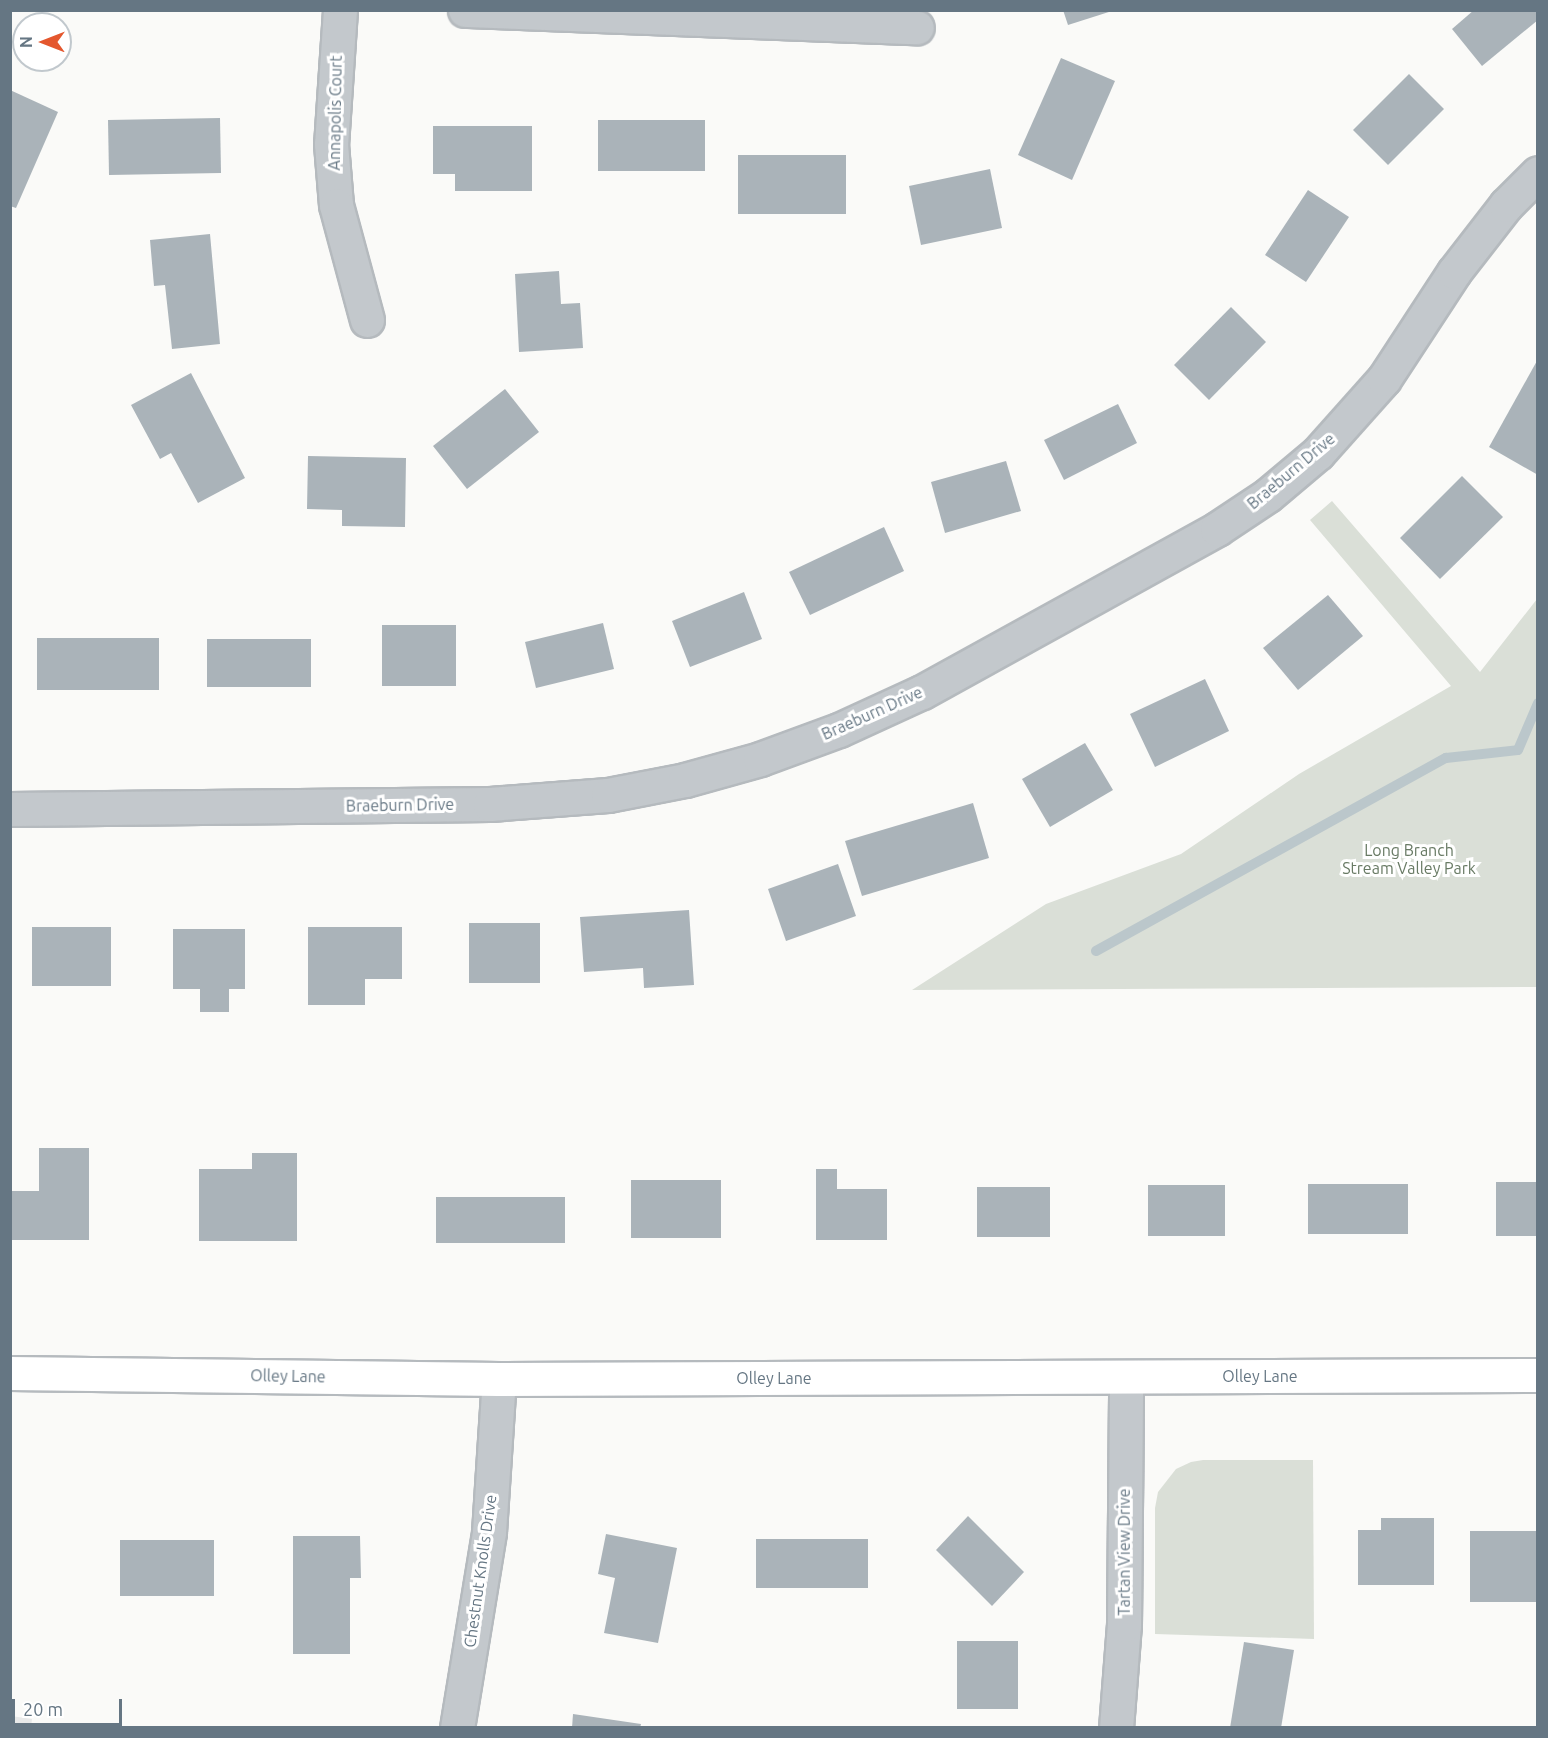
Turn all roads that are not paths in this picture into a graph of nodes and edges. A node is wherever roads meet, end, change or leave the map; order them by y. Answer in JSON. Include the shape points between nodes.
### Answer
{"nodes":[{"id":1,"x":340,"y":10,"type":"edge"},
{"id":2,"x":465,"y":10,"type":"edge"},
{"id":3,"x":917,"y":27,"type":"dead end"},
{"id":4,"x":1538,"y":173,"type":"edge"},
{"id":5,"x":367,"y":320,"type":"dead end"},
{"id":6,"x":10,"y":809,"type":"edge"},
{"id":7,"x":10,"y":1373,"type":"edge"},
{"id":8,"x":1538,"y":1375,"type":"edge"},
{"id":9,"x":1126,"y":1377,"type":"junction"},
{"id":10,"x":499,"y":1379,"type":"junction"},
{"id":11,"x":457,"y":1728,"type":"edge"},
{"id":12,"x":1116,"y":1728,"type":"edge"}],
"edges":[{"from":1,"to":5,"type":"street","name":"Annapolis Court","via":[[332,144],[336,205]]},
{"from":2,"to":3,"type":"street"},
{"from":4,"to":6,"type":"street","name":"Braeburn Drive","via":[[1506,205],[1454,272],[1384,379],[1318,453],[1268,495],[1217,529],[922,692],[839,730],[760,759],[608,795],[490,804]]},
{"from":7,"to":10,"type":"main road","name":"Olley Lane"},
{"from":8,"to":9,"type":"main road","name":"Olley Lane"},
{"from":9,"to":10,"type":"main road","name":"Olley Lane"},
{"from":9,"to":12,"type":"street","name":"Tartan View Drive","via":[[1124,1625]]},
{"from":10,"to":11,"type":"street","name":"Chestnut Knolls Drive","via":[[489,1532]]}]}
